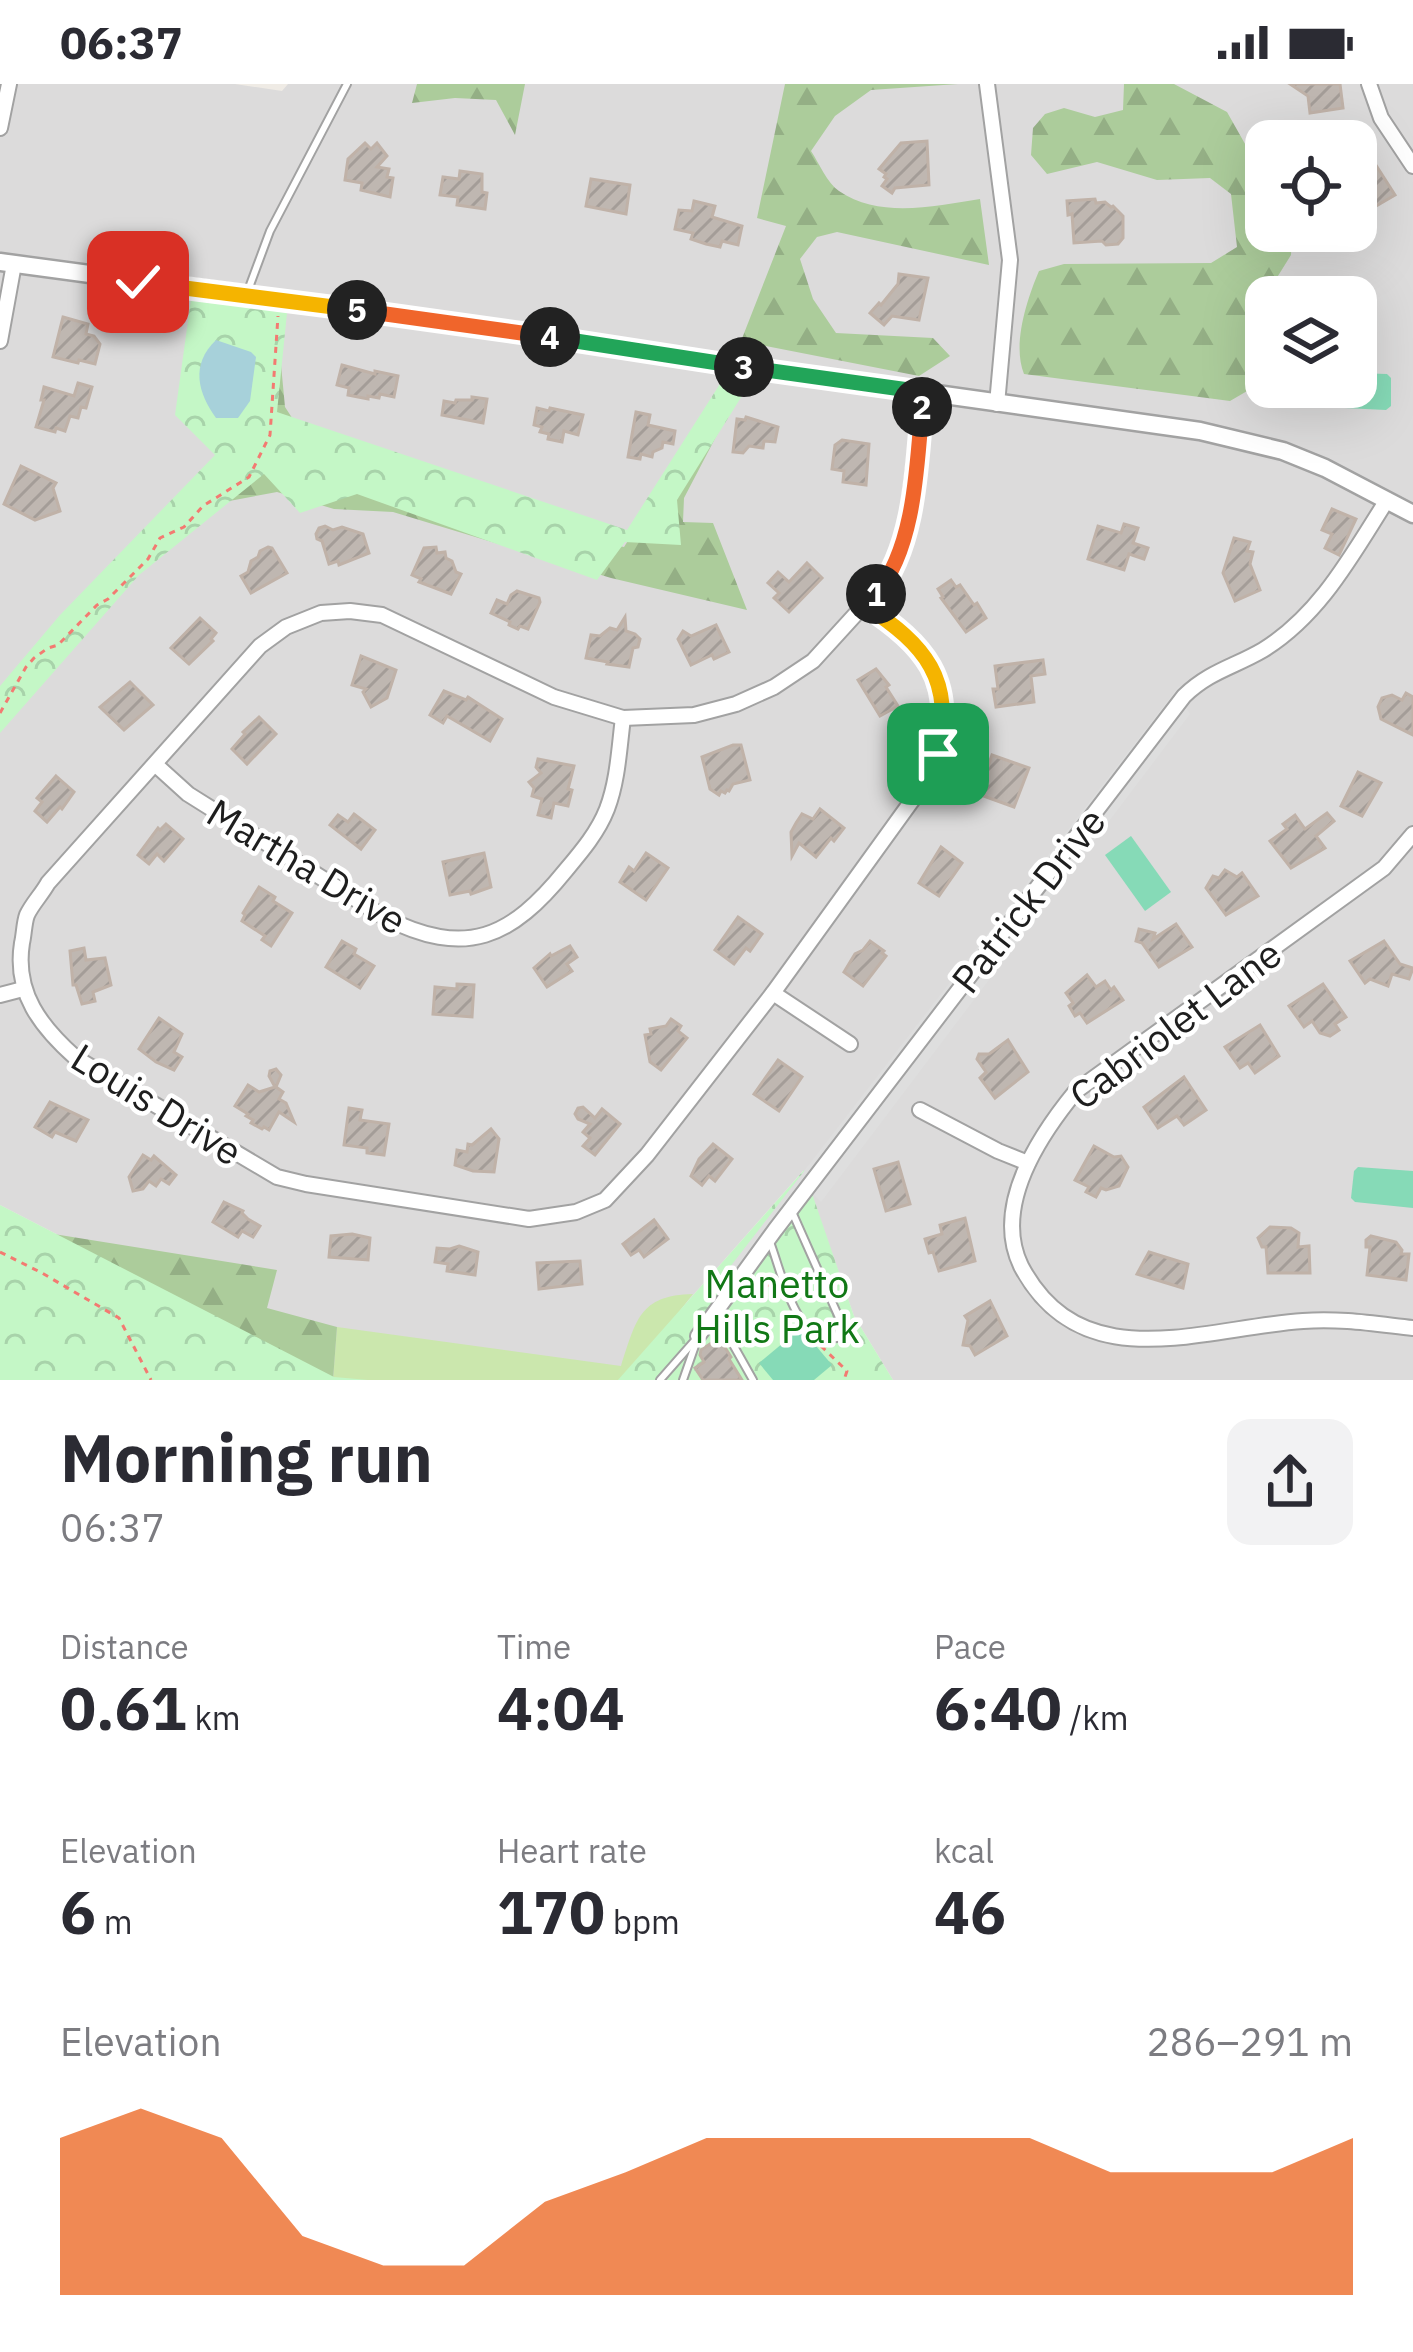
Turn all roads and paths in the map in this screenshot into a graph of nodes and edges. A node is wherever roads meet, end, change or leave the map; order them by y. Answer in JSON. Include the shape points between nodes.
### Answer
{"nodes":[{"id":1,"x":9,"y":84,"type":"edge"},
{"id":2,"x":347,"y":84,"type":"edge"},
{"id":3,"x":987,"y":84,"type":"edge"},
{"id":4,"x":1370,"y":84,"type":"edge"},
{"id":5,"x":0,"y":128,"type":"edge"},
{"id":6,"x":1413,"y":166,"type":"edge"},
{"id":7,"x":7,"y":263,"type":"edge"},
{"id":8,"x":246,"y":297,"type":"junction"},
{"id":9,"x":279,"y":308,"type":"dead end"},
{"id":10,"x":0,"y":340,"type":"edge"},
{"id":11,"x":923,"y":392,"type":"junction"},
{"id":12,"x":998,"y":404,"type":"junction"},
{"id":13,"x":1387,"y":500,"type":"junction"},
{"id":14,"x":1413,"y":514,"type":"edge"},
{"id":15,"x":866,"y":606,"type":"junction"},
{"id":16,"x":0,"y":713,"type":"edge"},
{"id":17,"x":622,"y":718,"type":"junction"},
{"id":18,"x":156,"y":765,"type":"junction"},
{"id":19,"x":1413,"y":834,"type":"edge"},
{"id":20,"x":23,"y":989,"type":"junction"},
{"id":21,"x":773,"y":993,"type":"junction"},
{"id":22,"x":0,"y":995,"type":"edge"},
{"id":23,"x":850,"y":1044,"type":"dead end"},
{"id":24,"x":920,"y":1110,"type":"dead end"},
{"id":25,"x":1028,"y":1163,"type":"junction"},
{"id":26,"x":791,"y":1209,"type":"junction"},
{"id":27,"x":769,"y":1238,"type":"junction"},
{"id":28,"x":0,"y":1252,"type":"edge"},
{"id":29,"x":712,"y":1318,"type":"junction"},
{"id":30,"x":1413,"y":1328,"type":"edge"},
{"id":31,"x":811,"y":1332,"type":"junction"},
{"id":32,"x":698,"y":1336,"type":"junction"},
{"id":33,"x":151,"y":1380,"type":"edge"},
{"id":34,"x":660,"y":1380,"type":"edge"},
{"id":35,"x":683,"y":1380,"type":"edge"},
{"id":36,"x":753,"y":1380,"type":"edge"},
{"id":37,"x":844,"y":1380,"type":"edge"}],
"edges":[{"from":1,"to":5,"type":"street"},
{"from":2,"to":8,"type":"lane","via":[[270,231]]},
{"from":3,"to":12,"type":"street","via":[[1010,260]]},
{"from":4,"to":6,"type":"street","via":[[1381,118]]},
{"from":7,"to":8,"type":"street"},
{"from":7,"to":10,"type":"street"},
{"from":8,"to":11,"type":"street"},
{"from":9,"to":16,"type":"path","via":[[270,435],[249,477],[160,538],[108,599],[34,658]]},
{"from":11,"to":12,"type":"street"},
{"from":11,"to":15,"type":"street","via":[[907,527],[886,582]]},
{"from":12,"to":13,"type":"street","via":[[1244,440]]},
{"from":13,"to":14,"type":"street"},
{"from":13,"to":26,"type":"street","name":"Patrick Drive","via":[[1306,618],[1184,696]]},
{"from":15,"to":17,"type":"street","via":[[813,661],[774,687],[694,715]]},
{"from":15,"to":21,"type":"street","name":"Louis Drive","via":[[897,626],[934,674],[943,698],[938,754]]},
{"from":17,"to":18,"type":"street","via":[[554,697],[382,615],[350,611],[286,627],[260,646]]},
{"from":17,"to":18,"type":"street","name":"Martha Drive","via":[[615,783],[591,839],[541,901],[483,936],[414,932],[384,917],[188,794]]},
{"from":18,"to":20,"type":"street","via":[[27,916]]},
{"from":19,"to":25,"type":"street","name":"Cabriolet Lane","via":[[1384,868],[1076,1090]]},
{"from":20,"to":21,"type":"street","name":"Louis Drive","via":[[52,1037],[76,1058],[277,1178],[529,1219],[605,1200]]},
{"from":20,"to":22,"type":"street"},
{"from":21,"to":23,"type":"street"},
{"from":24,"to":25,"type":"street"},
{"from":25,"to":30,"type":"street","name":"Cabriolet Lane","via":[[1012,1231],[1018,1258],[1031,1285],[1080,1330],[1145,1344],[1299,1321]]},
{"from":26,"to":27,"type":"street","name":"Patrick Drive"},
{"from":26,"to":31,"type":"lane","via":[[841,1322],[833,1339]]},
{"from":27,"to":29,"type":"street","name":"Patrick Drive"},
{"from":27,"to":31,"type":"lane"},
{"from":28,"to":33,"type":"path","via":[[119,1318]]},
{"from":29,"to":32,"type":"street","name":"Patrick Drive"},
{"from":29,"to":36,"type":"lane"},
{"from":31,"to":37,"type":"path","via":[[847,1371]]},
{"from":32,"to":34,"type":"lane"},
{"from":32,"to":35,"type":"lane"}]}
